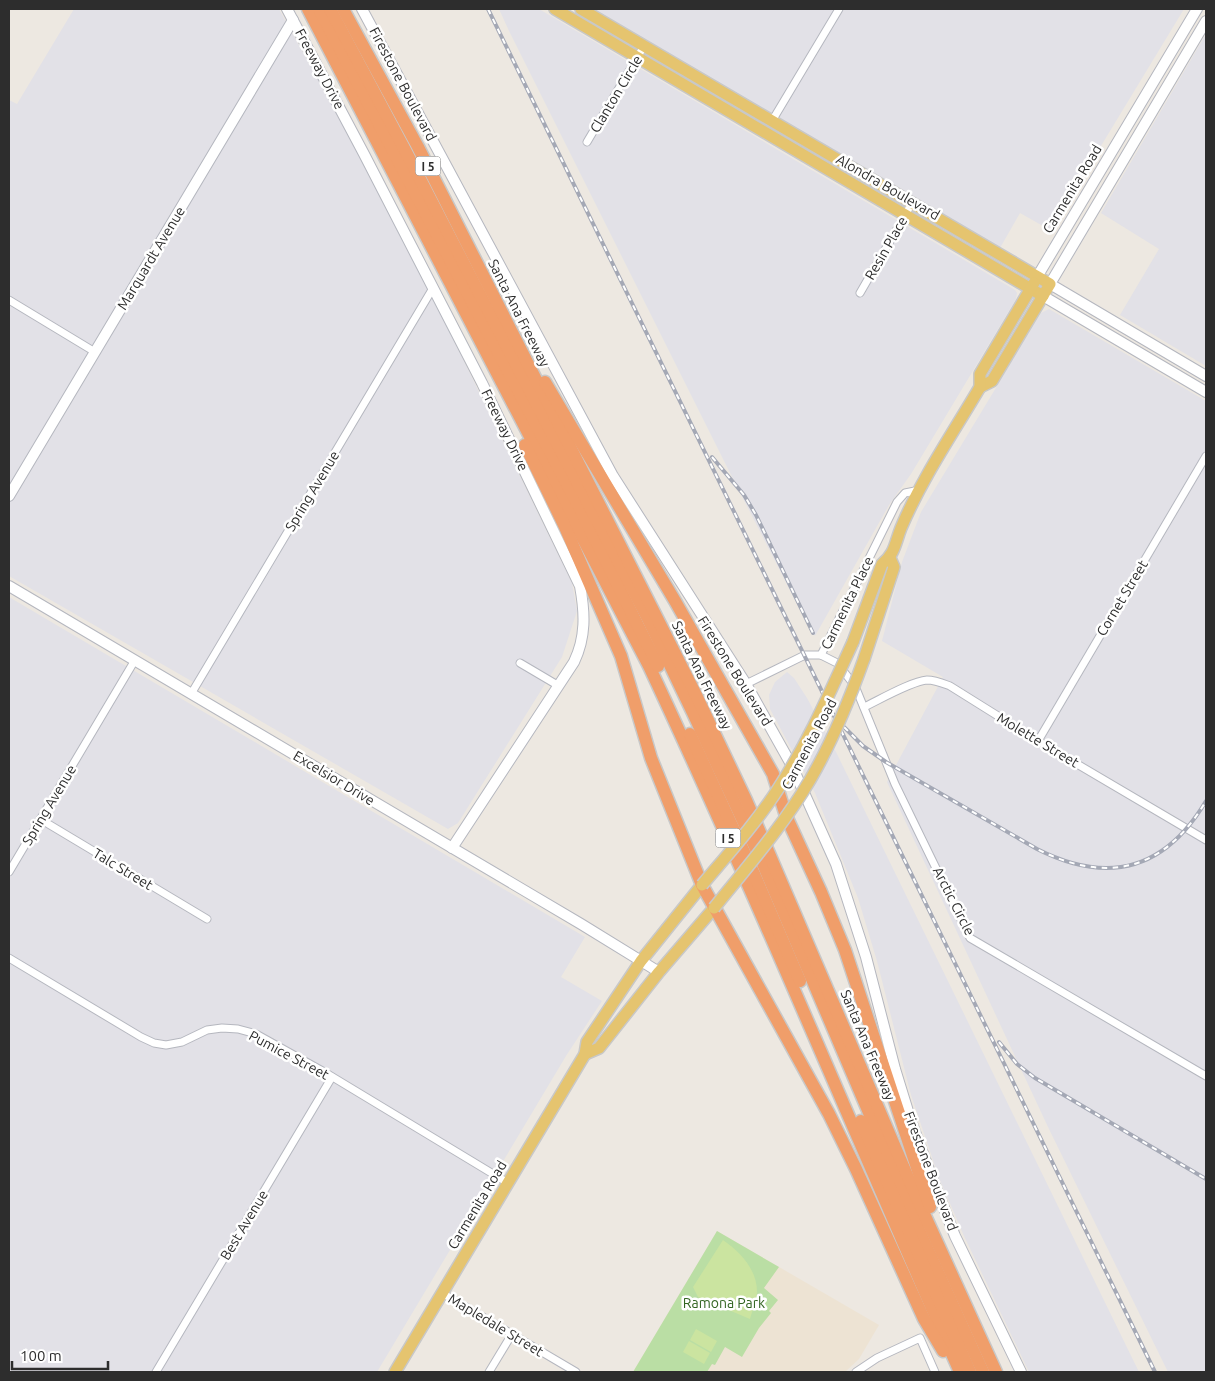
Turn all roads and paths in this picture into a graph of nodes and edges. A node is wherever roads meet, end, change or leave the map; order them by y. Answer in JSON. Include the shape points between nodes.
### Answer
{"nodes":[{"id":1,"x":288,"y":9,"type":"edge"},
{"id":2,"x":308,"y":9,"type":"edge"},
{"id":3,"x":319,"y":9,"type":"edge"},
{"id":4,"x":330,"y":9,"type":"edge"},
{"id":5,"x":343,"y":9,"type":"edge"},
{"id":6,"x":362,"y":9,"type":"edge"},
{"id":7,"x":555,"y":9,"type":"edge"},
{"id":8,"x":581,"y":9,"type":"edge"},
{"id":9,"x":839,"y":9,"type":"edge"},
{"id":10,"x":1197,"y":9,"type":"edge"},
{"id":11,"x":294,"y":20,"type":"junction"},
{"id":12,"x":1206,"y":21,"type":"edge"},
{"id":13,"x":644,"y":46,"type":"junction"},
{"id":14,"x":638,"y":57,"type":"junction"},
{"id":15,"x":772,"y":121,"type":"junction"},
{"id":16,"x":587,"y":142,"type":"dead end"},
{"id":17,"x":809,"y":143,"type":"junction"},
{"id":18,"x":802,"y":154,"type":"junction"},
{"id":19,"x":912,"y":203,"type":"junction"},
{"id":20,"x":905,"y":215,"type":"junction"},
{"id":21,"x":1037,"y":277,"type":"junction"},
{"id":22,"x":1050,"y":284,"type":"junction"},
{"id":23,"x":434,"y":288,"type":"junction"},
{"id":24,"x":1030,"y":288,"type":"junction"},
{"id":25,"x":860,"y":293,"type":"dead end"},
{"id":26,"x":1043,"y":296,"type":"junction"},
{"id":27,"x":9,"y":300,"type":"edge"},
{"id":28,"x":468,"y":317,"type":"junction"},
{"id":29,"x":508,"y":325,"type":"junction"},
{"id":30,"x":95,"y":352,"type":"junction"},
{"id":31,"x":1206,"y":376,"type":"edge"},
{"id":32,"x":980,"y":387,"type":"junction"},
{"id":33,"x":1206,"y":392,"type":"edge"},
{"id":34,"x":1206,"y":456,"type":"edge"},
{"id":35,"x":920,"y":490,"type":"junction"},
{"id":36,"x":9,"y":496,"type":"edge"},
{"id":37,"x":890,"y":558,"type":"junction"},
{"id":38,"x":9,"y":586,"type":"edge"},
{"id":39,"x":821,"y":655,"type":"junction"},
{"id":40,"x":135,"y":660,"type":"junction"},
{"id":41,"x":520,"y":663,"type":"dead end"},
{"id":42,"x":746,"y":684,"type":"junction"},
{"id":43,"x":559,"y":686,"type":"junction"},
{"id":44,"x":191,"y":694,"type":"junction"},
{"id":45,"x":864,"y":707,"type":"junction"},
{"id":46,"x":1038,"y":741,"type":"junction"},
{"id":47,"x":778,"y":790,"type":"junction"},
{"id":48,"x":786,"y":816,"type":"junction"},
{"id":49,"x":40,"y":820,"type":"junction"},
{"id":50,"x":1206,"y":840,"type":"edge"},
{"id":51,"x":452,"y":848,"type":"junction"},
{"id":52,"x":9,"y":872,"type":"edge"},
{"id":53,"x":702,"y":885,"type":"junction"},
{"id":54,"x":714,"y":908,"type":"junction"},
{"id":55,"x":207,"y":919,"type":"dead end"},
{"id":56,"x":9,"y":958,"type":"edge"},
{"id":57,"x":641,"y":961,"type":"junction"},
{"id":58,"x":659,"y":972,"type":"junction"},
{"id":59,"x":585,"y":1054,"type":"junction"},
{"id":60,"x":1206,"y":1076,"type":"edge"},
{"id":61,"x":332,"y":1077,"type":"junction"},
{"id":62,"x":508,"y":1183,"type":"junction"},
{"id":63,"x":442,"y":1293,"type":"junction"},
{"id":64,"x":973,"y":1324,"type":"junction"},
{"id":65,"x":512,"y":1334,"type":"junction"},
{"id":66,"x":156,"y":1372,"type":"edge"},
{"id":67,"x":395,"y":1372,"type":"edge"},
{"id":68,"x":490,"y":1372,"type":"edge"},
{"id":69,"x":576,"y":1372,"type":"edge"},
{"id":70,"x":856,"y":1372,"type":"edge"},
{"id":71,"x":935,"y":1372,"type":"edge"},
{"id":72,"x":956,"y":1372,"type":"edge"},
{"id":73,"x":960,"y":1372,"type":"edge"},
{"id":74,"x":970,"y":1372,"type":"edge"},
{"id":75,"x":982,"y":1372,"type":"edge"},
{"id":76,"x":996,"y":1372,"type":"edge"},
{"id":77,"x":1020,"y":1372,"type":"edge"}],
"edges":[{"from":1,"to":11,"type":"street","name":"Freeway Drive"},
{"from":2,"to":28,"type":"highway","number":"I 5"},
{"from":3,"to":74,"type":"highway","via":[[639,625],[755,876]]},
{"from":4,"to":75,"type":"highway","via":[[694,713]]},
{"from":5,"to":29,"type":"highway","name":"Santa Ana Freeway","number":"I 5"},
{"from":6,"to":42,"type":"street","name":"Firestone Boulevard","via":[[613,476]]},
{"from":7,"to":14,"type":"main road","name":"Alondra Boulevard"},
{"from":8,"to":13,"type":"main road","name":"Alondra Boulevard"},
{"from":9,"to":15,"type":"street"},
{"from":10,"to":21,"type":"street","name":"Carmenita Road"},
{"from":11,"to":23,"type":"street","name":"Freeway Drive"},
{"from":11,"to":30,"type":"street","name":"Marquardt Avenue"},
{"from":12,"to":22,"type":"street","name":"Carmenita Road"},
{"from":13,"to":14,"type":"street","name":"Clanton Circle"},
{"from":13,"to":15,"type":"main road","name":"Alondra Boulevard"},
{"from":14,"to":16,"type":"street","name":"Clanton Circle"},
{"from":14,"to":18,"type":"main road","name":"Alondra Boulevard"},
{"from":15,"to":17,"type":"main road","name":"Alondra Boulevard"},
{"from":17,"to":18,"type":"main road"},
{"from":17,"to":19,"type":"main road","name":"Alondra Boulevard"},
{"from":18,"to":20,"type":"main road","name":"Alondra Boulevard"},
{"from":19,"to":20,"type":"street","name":"Resin Place"},
{"from":19,"to":21,"type":"main road","name":"Alondra Boulevard"},
{"from":20,"to":24,"type":"main road","name":"Alondra Boulevard"},
{"from":20,"to":25,"type":"street","name":"Resin Place"},
{"from":21,"to":22,"type":"main road","name":"Alondra Boulevard"},
{"from":21,"to":24,"type":"main road","name":"Carmenita Road"},
{"from":22,"to":26,"type":"main road","name":"Carmenita Road"},
{"from":22,"to":31,"type":"street","name":"Alondra Boulevard"},
{"from":23,"to":43,"type":"street","name":"Freeway Drive","via":[[580,586],[584,608],[582,640],[574,662]]},
{"from":23,"to":44,"type":"street","name":"Spring Avenue"},
{"from":24,"to":26,"type":"main road","name":"Alondra Boulevard"},
{"from":24,"to":32,"type":"main road","name":"Carmenita Road","via":[[980,374]]},
{"from":26,"to":32,"type":"main road","name":"Carmenita Road","via":[[992,380]]},
{"from":26,"to":33,"type":"street","name":"Alondra Boulevard"},
{"from":27,"to":30,"type":"street"},
{"from":28,"to":53,"type":"highway","via":[[621,656],[651,758]]},
{"from":28,"to":73,"type":"highway","number":"I 5","via":[[649,666],[700,774]]},
{"from":29,"to":47,"type":"highway","via":[[561,406],[773,774]]},
{"from":29,"to":64,"type":"highway","name":"Santa Ana Freeway","number":"I 5","via":[[746,800]]},
{"from":30,"to":36,"type":"street","name":"Marquardt Avenue"},
{"from":32,"to":35,"type":"main road","name":"Carmenita Road"},
{"from":34,"to":46,"type":"street","name":"Cornet Street"},
{"from":35,"to":37,"type":"main road","name":"Carmenita Road"},
{"from":35,"to":39,"type":"street","name":"Carmenita Place","via":[[905,493],[897,502]]},
{"from":37,"to":47,"type":"main road","name":"Carmenita Road","bridge":true,"via":[[882,564],[853,642],[816,723]]},
{"from":37,"to":48,"type":"main road","name":"Carmenita Road","bridge":true,"via":[[894,567],[849,701],[809,782]]},
{"from":38,"to":40,"type":"street","name":"Excelsior Drive"},
{"from":39,"to":42,"type":"street","name":"Carmenita Place","via":[[804,655]]},
{"from":39,"to":45,"type":"street","name":"Arctic Circle","via":[[837,663],[855,686]]},
{"from":40,"to":44,"type":"street","name":"Excelsior Drive"},
{"from":40,"to":49,"type":"street","name":"Spring Avenue"},
{"from":41,"to":43,"type":"street"},
{"from":42,"to":77,"type":"street","name":"Firestone Boulevard","via":[[792,766],[836,864],[866,957],[895,1069],[927,1166]]},
{"from":43,"to":51,"type":"street","name":"Freeway Drive"},
{"from":44,"to":51,"type":"street","name":"Excelsior Drive"},
{"from":45,"to":46,"type":"street","name":"Molette Street","via":[[914,684],[926,680],[938,682],[950,686]]},
{"from":45,"to":60,"type":"street","name":"Arctic Circle","via":[[895,784],[970,938]]},
{"from":46,"to":50,"type":"street","name":"Molette Street"},
{"from":47,"to":48,"type":"highway"},
{"from":47,"to":53,"type":"main road","name":"Carmenita Road","bridge":true},
{"from":48,"to":54,"type":"main road","name":"Carmenita Road","bridge":true},
{"from":48,"to":64,"type":"highway","via":[[845,950],[925,1196]]},
{"from":49,"to":52,"type":"street","name":"Spring Avenue"},
{"from":49,"to":55,"type":"street","name":"Talc Street"},
{"from":51,"to":57,"type":"street","name":"Excelsior Drive"},
{"from":53,"to":54,"type":"highway"},
{"from":53,"to":57,"type":"main road","name":"Carmenita Road"},
{"from":54,"to":58,"type":"main road","name":"Carmenita Road"},
{"from":54,"to":72,"type":"highway","via":[[829,1114],[924,1319]]},
{"from":56,"to":61,"type":"street","name":"Pumice Street","via":[[148,1041],[166,1045],[182,1042],[207,1030],[238,1029],[256,1034]]},
{"from":57,"to":58,"type":"street","name":"Excelsior Drive"},
{"from":57,"to":59,"type":"main road","name":"Carmenita Road","via":[[588,1042]]},
{"from":58,"to":59,"type":"main road","name":"Carmenita Road","via":[[599,1048]]},
{"from":59,"to":62,"type":"main road","name":"Carmenita Road"},
{"from":61,"to":62,"type":"street","name":"Pumice Street"},
{"from":61,"to":66,"type":"street","name":"Best Avenue"},
{"from":62,"to":63,"type":"main road","name":"Carmenita Road"},
{"from":63,"to":65,"type":"street","name":"Mapledale Street"},
{"from":63,"to":67,"type":"main road","name":"Carmenita Road"},
{"from":64,"to":76,"type":"highway","name":"Santa Ana Freeway","number":"I 5"},
{"from":65,"to":68,"type":"street"},
{"from":65,"to":69,"type":"street","name":"Mapledale Street"},
{"from":70,"to":71,"type":"street","via":[[877,1358],[920,1338]]}]}
